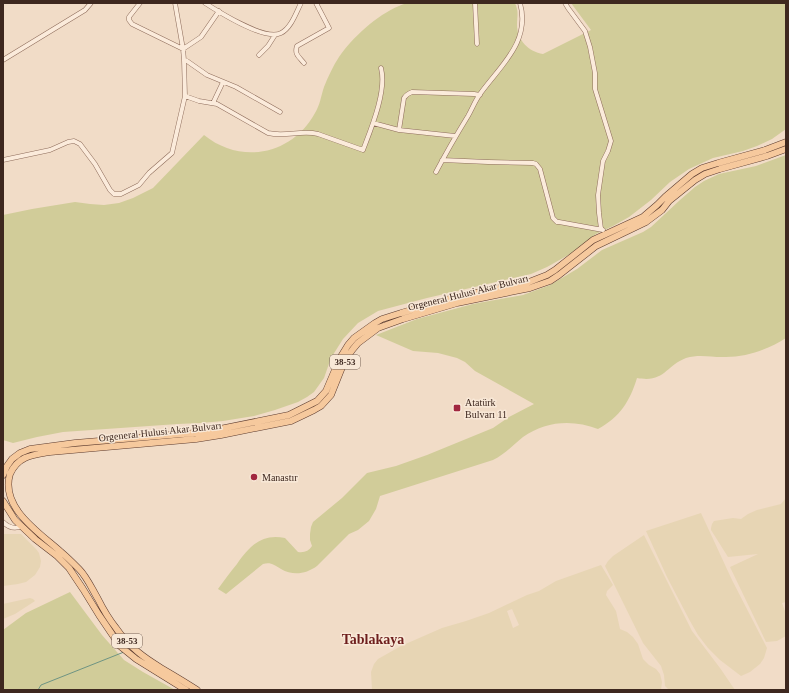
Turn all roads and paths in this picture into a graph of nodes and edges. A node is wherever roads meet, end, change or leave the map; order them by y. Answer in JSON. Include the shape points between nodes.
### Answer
{"nodes":[{"id":1,"x":91,"y":3,"type":"edge"},
{"id":2,"x":140,"y":3,"type":"edge"},
{"id":3,"x":175,"y":3,"type":"edge"},
{"id":4,"x":205,"y":3,"type":"edge"},
{"id":5,"x":301,"y":3,"type":"edge"},
{"id":6,"x":316,"y":3,"type":"edge"},
{"id":7,"x":475,"y":3,"type":"edge"},
{"id":8,"x":520,"y":3,"type":"edge"},
{"id":9,"x":565,"y":3,"type":"edge"},
{"id":10,"x":219,"y":11,"type":"junction"},
{"id":11,"x":275,"y":35,"type":"junction"},
{"id":12,"x":477,"y":44,"type":"dead end"},
{"id":13,"x":183,"y":48,"type":"junction"},
{"id":14,"x":259,"y":55,"type":"dead end"},
{"id":15,"x":3,"y":60,"type":"edge"},
{"id":16,"x":184,"y":60,"type":"junction"},
{"id":17,"x":304,"y":62,"type":"dead end"},
{"id":18,"x":381,"y":68,"type":"dead end"},
{"id":19,"x":223,"y":82,"type":"junction"},
{"id":20,"x":480,"y":95,"type":"junction"},
{"id":21,"x":185,"y":96,"type":"junction"},
{"id":22,"x":213,"y":103,"type":"junction"},
{"id":23,"x":280,"y":112,"type":"dead end"},
{"id":24,"x":373,"y":124,"type":"junction"},
{"id":25,"x":399,"y":130,"type":"junction"},
{"id":26,"x":455,"y":136,"type":"junction"},
{"id":27,"x":786,"y":142,"type":"edge"},
{"id":28,"x":786,"y":149,"type":"edge"},
{"id":29,"x":3,"y":160,"type":"edge"},
{"id":30,"x":442,"y":160,"type":"junction"},
{"id":31,"x":436,"y":172,"type":"dead end"},
{"id":32,"x":601,"y":229,"type":"junction"},
{"id":33,"x":608,"y":233,"type":"junction"},
{"id":34,"x":3,"y":475,"type":"edge"},
{"id":35,"x":3,"y":500,"type":"edge"},
{"id":36,"x":3,"y":522,"type":"edge"},
{"id":37,"x":22,"y":526,"type":"junction"},
{"id":38,"x":186,"y":690,"type":"edge"},
{"id":39,"x":197,"y":690,"type":"edge"}],
"edges":[{"from":1,"to":15,"type":"street","via":[[84,10]]},
{"from":2,"to":13,"type":"street","via":[[129,17],[130,22]]},
{"from":3,"to":13,"type":"street"},
{"from":4,"to":10,"type":"street"},
{"from":5,"to":11,"type":"street","via":[[289,26]]},
{"from":6,"to":17,"type":"street","via":[[329,28],[297,46],[296,54]]},
{"from":7,"to":12,"type":"street"},
{"from":8,"to":20,"type":"street","via":[[521,27],[517,44]]},
{"from":9,"to":32,"type":"street","via":[[585,31],[595,73],[595,89],[610,142],[603,161],[598,195]]},
{"from":10,"to":11,"type":"street","via":[[252,28]]},
{"from":10,"to":13,"type":"street","via":[[201,37]]},
{"from":11,"to":14,"type":"street"},
{"from":13,"to":16,"type":"street"},
{"from":16,"to":19,"type":"street"},
{"from":16,"to":21,"type":"street"},
{"from":18,"to":24,"type":"street","via":[[383,86]]},
{"from":19,"to":22,"type":"street"},
{"from":19,"to":23,"type":"street"},
{"from":20,"to":25,"type":"street","via":[[409,93],[404,98]]},
{"from":20,"to":26,"type":"street"},
{"from":21,"to":22,"type":"street"},
{"from":21,"to":29,"type":"street","via":[[172,153],[139,185],[121,194],[114,194],[110,190],[80,144],[74,142]]},
{"from":22,"to":24,"type":"street","via":[[268,133],[311,133],[363,150]]},
{"from":24,"to":25,"type":"street"},
{"from":25,"to":26,"type":"street"},
{"from":26,"to":30,"type":"street"},
{"from":27,"to":33,"type":"main road","name":"Orgeneral Hulusi Akar Bulvarı","number":"38-53","via":[[702,168],[643,217]]},
{"from":28,"to":39,"type":"main road","name":"Orgeneral Hulusi Akar Bulvarı","number":"38-53","via":[[705,174],[646,222],[596,246],[550,281],[530,288],[457,303],[378,328],[358,342],[345,360],[331,395],[321,406],[291,421],[196,439],[32,455],[17,463],[8,480],[7,491],[20,516],[79,569],[108,617],[132,647]]},
{"from":30,"to":31,"type":"street"},
{"from":30,"to":32,"type":"street","via":[[536,164],[540,169],[553,218],[559,222]]},
{"from":32,"to":33,"type":"street"},
{"from":33,"to":34,"type":"main road","name":"Orgeneral Hulusi Akar Bulvarı","number":"38-53","via":[[593,240],[556,270],[529,282],[456,297],[382,319],[348,345],[326,391],[317,401],[289,415],[195,433],[30,449],[12,459]]},
{"from":35,"to":37,"type":"main road","number":"38-53","via":[[15,520]]},
{"from":36,"to":37,"type":"street","via":[[12,528]]},
{"from":37,"to":38,"type":"main road","number":"38-53","via":[[74,574],[120,646]]}]}
